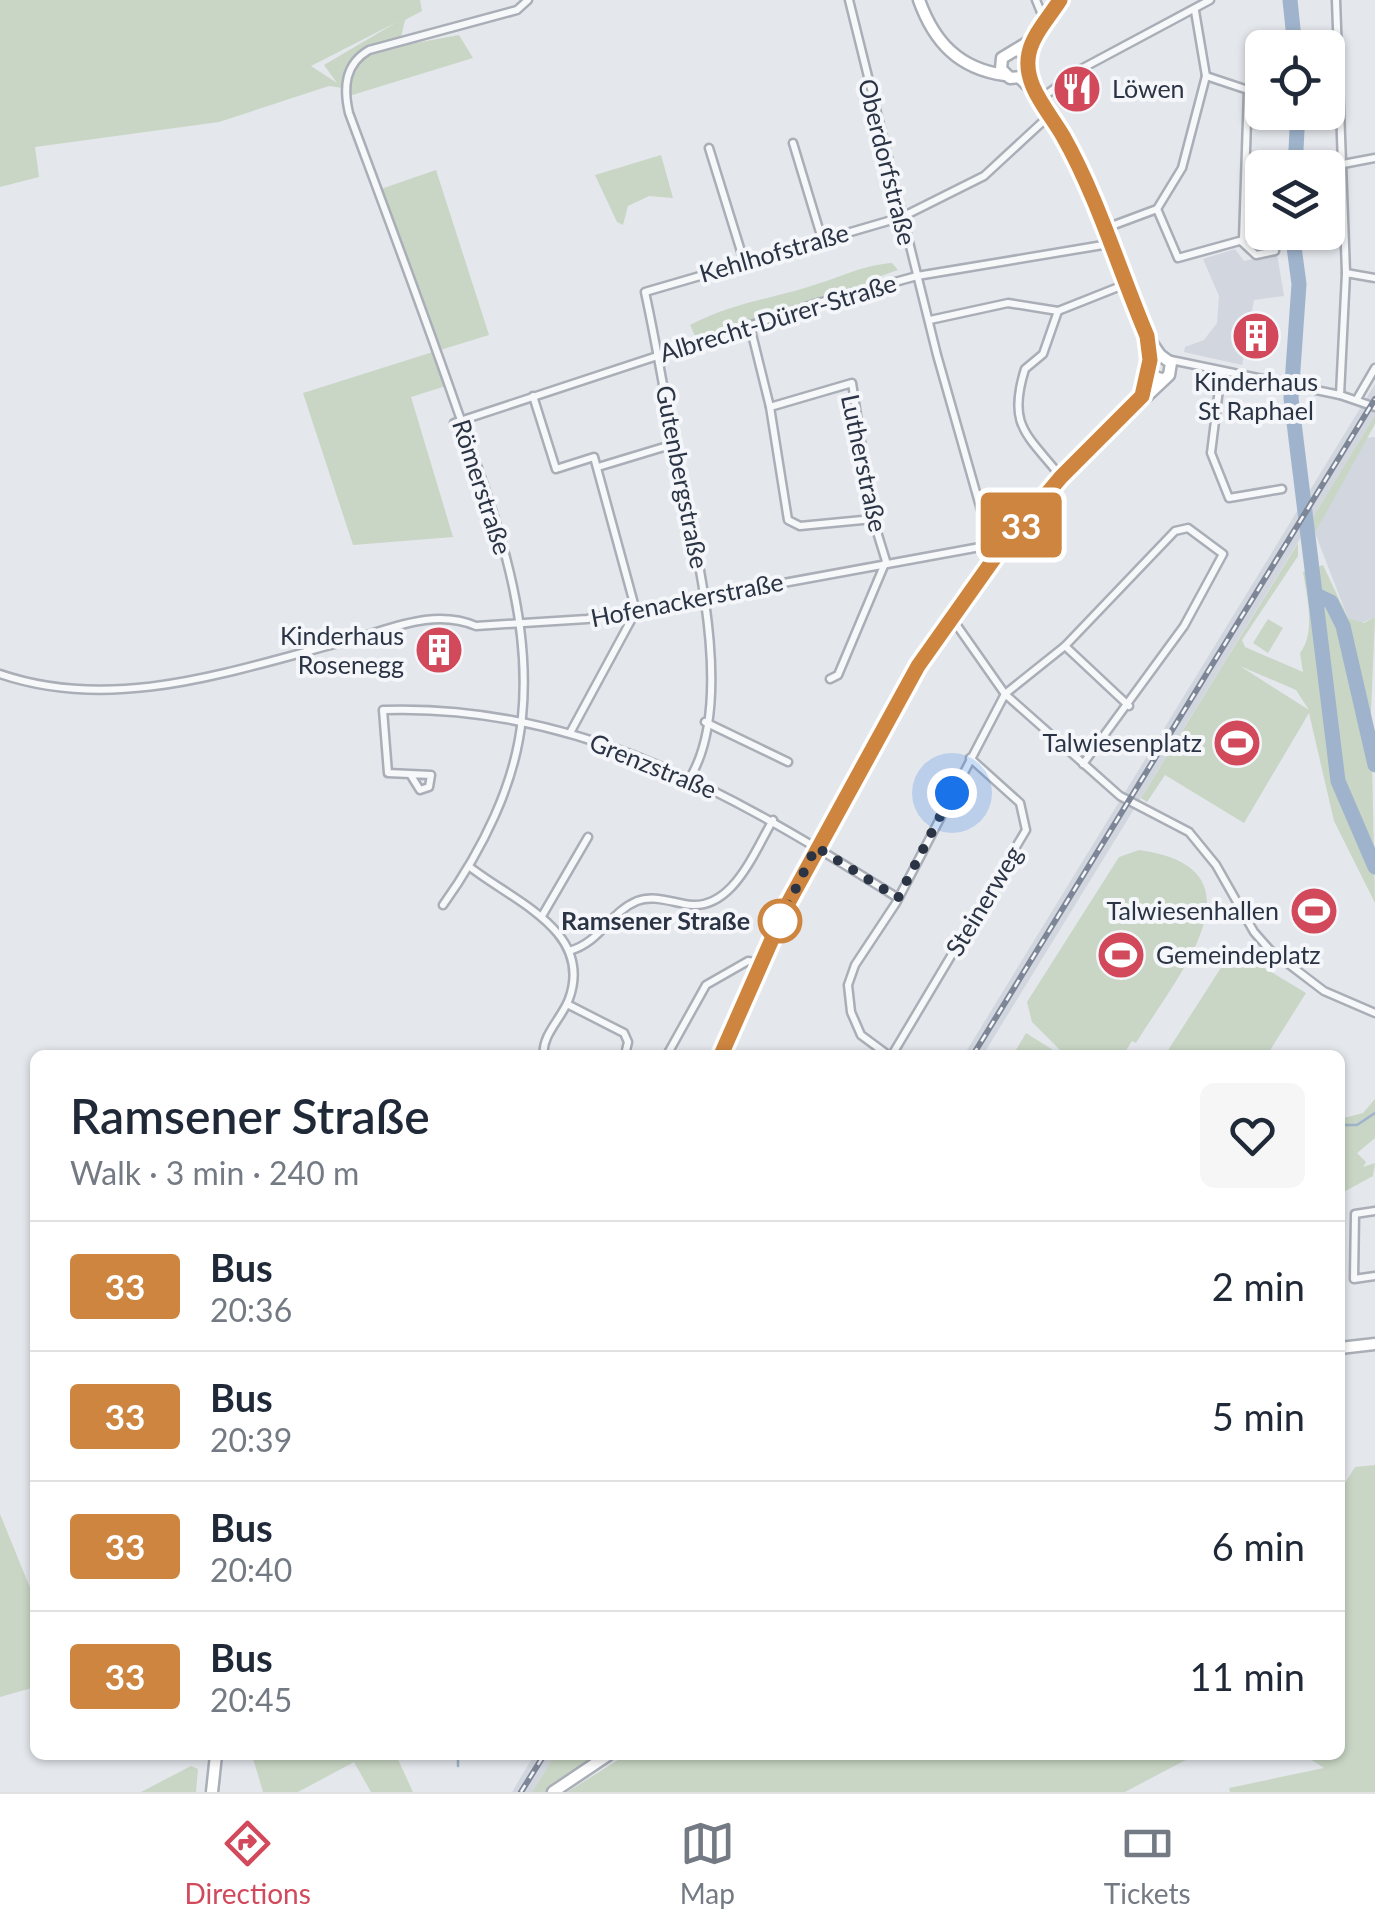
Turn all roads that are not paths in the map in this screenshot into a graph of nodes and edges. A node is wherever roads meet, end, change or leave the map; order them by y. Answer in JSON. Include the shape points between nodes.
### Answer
{"nodes":[{"id":1,"x":528,"y":0,"type":"edge"},
{"id":2,"x":849,"y":0,"type":"edge"},
{"id":3,"x":919,"y":0,"type":"edge"},
{"id":4,"x":1036,"y":0,"type":"edge"},
{"id":5,"x":1060,"y":0,"type":"edge"},
{"id":6,"x":1210,"y":0,"type":"edge"},
{"id":7,"x":1336,"y":0,"type":"edge"},
{"id":8,"x":1195,"y":11,"type":"junction"},
{"id":9,"x":1046,"y":23,"type":"junction"},
{"id":10,"x":1023,"y":54,"type":"junction"},
{"id":11,"x":1000,"y":62,"type":"junction"},
{"id":12,"x":979,"y":70,"type":"junction"},
{"id":13,"x":1024,"y":74,"type":"junction"},
{"id":14,"x":1005,"y":75,"type":"junction"},
{"id":15,"x":1206,"y":76,"type":"junction"},
{"id":16,"x":1037,"y":95,"type":"junction"},
{"id":17,"x":1050,"y":114,"type":"junction"},
{"id":18,"x":792,"y":143,"type":"dead end"},
{"id":19,"x":709,"y":148,"type":"dead end"},
{"id":20,"x":1342,"y":150,"type":"edge"},
{"id":21,"x":1375,"y":158,"type":"edge"},
{"id":22,"x":1345,"y":164,"type":"edge"},
{"id":23,"x":1156,"y":209,"type":"junction"},
{"id":24,"x":902,"y":216,"type":"junction"},
{"id":25,"x":1103,"y":229,"type":"junction"},
{"id":26,"x":1345,"y":237,"type":"edge"},
{"id":27,"x":822,"y":239,"type":"junction"},
{"id":28,"x":1242,"y":241,"type":"junction"},
{"id":29,"x":1109,"y":244,"type":"junction"},
{"id":30,"x":1275,"y":251,"type":"dead end"},
{"id":31,"x":744,"y":261,"type":"junction"},
{"id":32,"x":1346,"y":274,"type":"junction"},
{"id":33,"x":916,"y":276,"type":"junction"},
{"id":34,"x":1375,"y":278,"type":"edge"},
{"id":35,"x":1126,"y":284,"type":"junction"},
{"id":36,"x":645,"y":292,"type":"joint"},
{"id":37,"x":1058,"y":312,"type":"junction"},
{"id":38,"x":930,"y":320,"type":"junction"},
{"id":39,"x":750,"y":326,"type":"junction"},
{"id":40,"x":658,"y":355,"type":"junction"},
{"id":41,"x":1160,"y":366,"type":"junction"},
{"id":42,"x":1375,"y":368,"type":"edge"},
{"id":43,"x":1221,"y":374,"type":"junction"},
{"id":44,"x":1340,"y":395,"type":"junction"},
{"id":45,"x":533,"y":396,"type":"junction"},
{"id":46,"x":1357,"y":399,"type":"junction"},
{"id":47,"x":770,"y":407,"type":"junction"},
{"id":48,"x":1375,"y":408,"type":"edge"},
{"id":49,"x":457,"y":422,"type":"junction"},
{"id":50,"x":674,"y":444,"type":"junction"},
{"id":51,"x":598,"y":468,"type":"junction"},
{"id":52,"x":1061,"y":477,"type":"junction"},
{"id":53,"x":1282,"y":489,"type":"dead end"},
{"id":54,"x":873,"y":519,"type":"junction"},
{"id":55,"x":994,"y":549,"type":"junction"},
{"id":56,"x":886,"y":562,"type":"junction"},
{"id":57,"x":706,"y":598,"type":"junction"},
{"id":58,"x":636,"y":611,"type":"junction"},
{"id":59,"x":952,"y":617,"type":"junction"},
{"id":60,"x":520,"y":624,"type":"junction"},
{"id":61,"x":1064,"y":646,"type":"junction"},
{"id":62,"x":0,"y":674,"type":"edge"},
{"id":63,"x":830,"y":680,"type":"dead end"},
{"id":64,"x":1006,"y":694,"type":"junction"},
{"id":65,"x":1129,"y":706,"type":"junction"},
{"id":66,"x":522,"y":720,"type":"junction"},
{"id":67,"x":705,"y":722,"type":"junction"},
{"id":68,"x":570,"y":734,"type":"junction"},
{"id":69,"x":970,"y":758,"type":"junction"},
{"id":70,"x":788,"y":762,"type":"dead end"},
{"id":71,"x":1083,"y":764,"type":"junction"},
{"id":72,"x":410,"y":774,"type":"dead end"},
{"id":73,"x":691,"y":776,"type":"junction"},
{"id":74,"x":773,"y":820,"type":"junction"},
{"id":75,"x":588,"y":837,"type":"dead end"},
{"id":76,"x":816,"y":847,"type":"junction"},
{"id":77,"x":470,"y":867,"type":"junction"},
{"id":78,"x":898,"y":898,"type":"junction"},
{"id":79,"x":443,"y":905,"type":"dead end"},
{"id":80,"x":542,"y":916,"type":"junction"},
{"id":81,"x":570,"y":952,"type":"junction"},
{"id":82,"x":762,"y":964,"type":"junction"},
{"id":83,"x":569,"y":999,"type":"junction"},
{"id":84,"x":1375,"y":1013,"type":"edge"},
{"id":85,"x":545,"y":1050,"type":"edge"},
{"id":86,"x":626,"y":1050,"type":"edge"},
{"id":87,"x":670,"y":1050,"type":"edge"},
{"id":88,"x":724,"y":1050,"type":"edge"},
{"id":89,"x":883,"y":1050,"type":"edge"},
{"id":90,"x":893,"y":1050,"type":"edge"},
{"id":91,"x":1375,"y":1211,"type":"edge"},
{"id":92,"x":1375,"y":1276,"type":"edge"},
{"id":93,"x":1375,"y":1344,"type":"edge"},
{"id":94,"x":1345,"y":1347,"type":"edge"},
{"id":95,"x":215,"y":1760,"type":"edge"},
{"id":96,"x":601,"y":1760,"type":"edge"},
{"id":97,"x":212,"y":1792,"type":"edge"},
{"id":98,"x":553,"y":1792,"type":"edge"}],
"edges":[{"from":1,"to":49,"type":"street","name":"Römerstraße","via":[[517,10],[370,50],[349,70],[345,89]]},
{"from":2,"to":24,"type":"street","name":"Oberdorfstraße"},
{"from":3,"to":12,"type":"main road","via":[[942,44]]},
{"from":4,"to":9,"type":"street"},
{"from":5,"to":9,"type":"main road"},
{"from":6,"to":8,"type":"street"},
{"from":7,"to":20,"type":"street"},
{"from":8,"to":15,"type":"street"},
{"from":8,"to":16,"type":"street"},
{"from":9,"to":10,"type":"main road"},
{"from":10,"to":11,"type":"main road","via":[[1009,51]]},
{"from":10,"to":13,"type":"main road"},
{"from":11,"to":12,"type":"main road"},
{"from":11,"to":14,"type":"main road"},
{"from":12,"to":14,"type":"main road"},
{"from":13,"to":14,"type":"main road"},
{"from":13,"to":16,"type":"main road"},
{"from":15,"to":23,"type":"street","via":[[1182,168]]},
{"from":15,"to":28,"type":"street","via":[[1248,90]]},
{"from":16,"to":17,"type":"main road"},
{"from":17,"to":24,"type":"street","name":"Kehlhofstraße","via":[[984,176]]},
{"from":17,"to":25,"type":"main road"},
{"from":18,"to":27,"type":"street"},
{"from":19,"to":31,"type":"street"},
{"from":21,"to":22,"type":"street"},
{"from":23,"to":25,"type":"street"},
{"from":23,"to":28,"type":"street","via":[[1178,258]]},
{"from":24,"to":27,"type":"street","name":"Kehlhofstraße"},
{"from":24,"to":33,"type":"street","name":"Oberdorfstraße"},
{"from":25,"to":29,"type":"main road"},
{"from":26,"to":32,"type":"street"},
{"from":27,"to":31,"type":"street","name":"Kehlhofstraße"},
{"from":28,"to":30,"type":"street","via":[[1256,256]]},
{"from":29,"to":33,"type":"street","name":"Albrecht-Dürer-Straße"},
{"from":29,"to":35,"type":"main road"},
{"from":31,"to":36,"type":"street","name":"Kehlhofstraße"},
{"from":32,"to":34,"type":"street"},
{"from":32,"to":44,"type":"street"},
{"from":33,"to":38,"type":"street","name":"Oberdorfstraße"},
{"from":33,"to":39,"type":"street","name":"Albrecht-Dürer-Straße"},
{"from":35,"to":37,"type":"street"},
{"from":35,"to":41,"type":"main road"},
{"from":36,"to":40,"type":"street","name":"Gutenbergstraße"},
{"from":37,"to":38,"type":"street","via":[[1008,303]]},
{"from":37,"to":52,"type":"street","via":[[1043,354],[1024,368],[1016,412]]},
{"from":38,"to":55,"type":"street","name":"Oberdorfstraße"},
{"from":39,"to":40,"type":"street","name":"Albrecht-Dürer-Straße"},
{"from":39,"to":47,"type":"street"},
{"from":40,"to":45,"type":"street","name":"Albrecht-Dürer-Straße"},
{"from":40,"to":50,"type":"street","name":"Gutenbergstraße"},
{"from":41,"to":43,"type":"street"},
{"from":41,"to":52,"type":"main road","via":[[1142,396]]},
{"from":42,"to":46,"type":"street"},
{"from":43,"to":44,"type":"street"},
{"from":43,"to":53,"type":"street","via":[[1211,453],[1230,498]]},
{"from":44,"to":46,"type":"street"},
{"from":45,"to":49,"type":"street","name":"Albrecht-Dürer-Straße"},
{"from":45,"to":51,"type":"street","via":[[556,469],[594,458]]},
{"from":46,"to":48,"type":"street"},
{"from":47,"to":54,"type":"street","via":[[788,520],[800,526]]},
{"from":47,"to":54,"type":"street","name":"Lutherstraße","via":[[852,383]]},
{"from":49,"to":60,"type":"street","name":"Römerstraße","via":[[497,528]]},
{"from":50,"to":51,"type":"street"},
{"from":50,"to":57,"type":"street","name":"Gutenbergstraße"},
{"from":51,"to":58,"type":"street"},
{"from":52,"to":55,"type":"main road"},
{"from":54,"to":56,"type":"street","name":"Lutherstraße"},
{"from":55,"to":56,"type":"street","name":"Hofenackerstraße"},
{"from":55,"to":59,"type":"main road"},
{"from":56,"to":57,"type":"street","name":"Hofenackerstraße"},
{"from":56,"to":63,"type":"street","via":[[838,675]]},
{"from":57,"to":58,"type":"street","name":"Hofenackerstraße"},
{"from":57,"to":67,"type":"street","name":"Gutenbergstraße"},
{"from":58,"to":60,"type":"street","name":"Hofenackerstraße"},
{"from":58,"to":68,"type":"street"},
{"from":59,"to":64,"type":"street"},
{"from":59,"to":76,"type":"main road"},
{"from":60,"to":62,"type":"street","name":"Hofenackerstraße","via":[[406,622],[130,690],[64,690]]},
{"from":60,"to":66,"type":"street","name":"Römerstraße"},
{"from":61,"to":64,"type":"street"},
{"from":61,"to":65,"type":"street"},
{"from":61,"to":65,"type":"street","via":[[1181,527],[1223,554]]},
{"from":64,"to":69,"type":"street"},
{"from":64,"to":71,"type":"street"},
{"from":65,"to":71,"type":"street"},
{"from":66,"to":68,"type":"street","name":"Grenzstraße"},
{"from":66,"to":72,"type":"street","name":"Grenzstraße","via":[[383,710],[388,773]]},
{"from":66,"to":77,"type":"street","name":"Römerstraße","via":[[512,766]]},
{"from":67,"to":70,"type":"street"},
{"from":67,"to":73,"type":"street","name":"Gutenbergstraße"},
{"from":68,"to":73,"type":"street","name":"Grenzstraße"},
{"from":69,"to":78,"type":"street"},
{"from":69,"to":90,"type":"street","name":"Steinerweg","via":[[1020,803],[1026,830]]},
{"from":71,"to":84,"type":"street","via":[[1130,803],[1189,832],[1269,949],[1324,990]]},
{"from":73,"to":74,"type":"street","name":"Grenzstraße"},
{"from":74,"to":76,"type":"street","name":"Grenzstraße"},
{"from":74,"to":81,"type":"street","via":[[716,902],[642,899],[593,942]]},
{"from":75,"to":80,"type":"street"},
{"from":76,"to":78,"type":"street","name":"Grenzstraße"},
{"from":76,"to":82,"type":"main road"},
{"from":77,"to":79,"type":"street","name":"Römerstraße"},
{"from":77,"to":80,"type":"street"},
{"from":78,"to":89,"type":"street","via":[[848,985],[862,1035]]},
{"from":80,"to":81,"type":"street"},
{"from":81,"to":83,"type":"street"},
{"from":82,"to":87,"type":"street","via":[[748,961],[706,985]]},
{"from":82,"to":88,"type":"main road"},
{"from":83,"to":85,"type":"street"},
{"from":83,"to":86,"type":"street","via":[[624,1033]]},
{"from":91,"to":92,"type":"street","via":[[1355,1214],[1354,1279]]},
{"from":93,"to":94,"type":"main road"},
{"from":95,"to":97,"type":"main road"},
{"from":96,"to":98,"type":"main road"}]}
